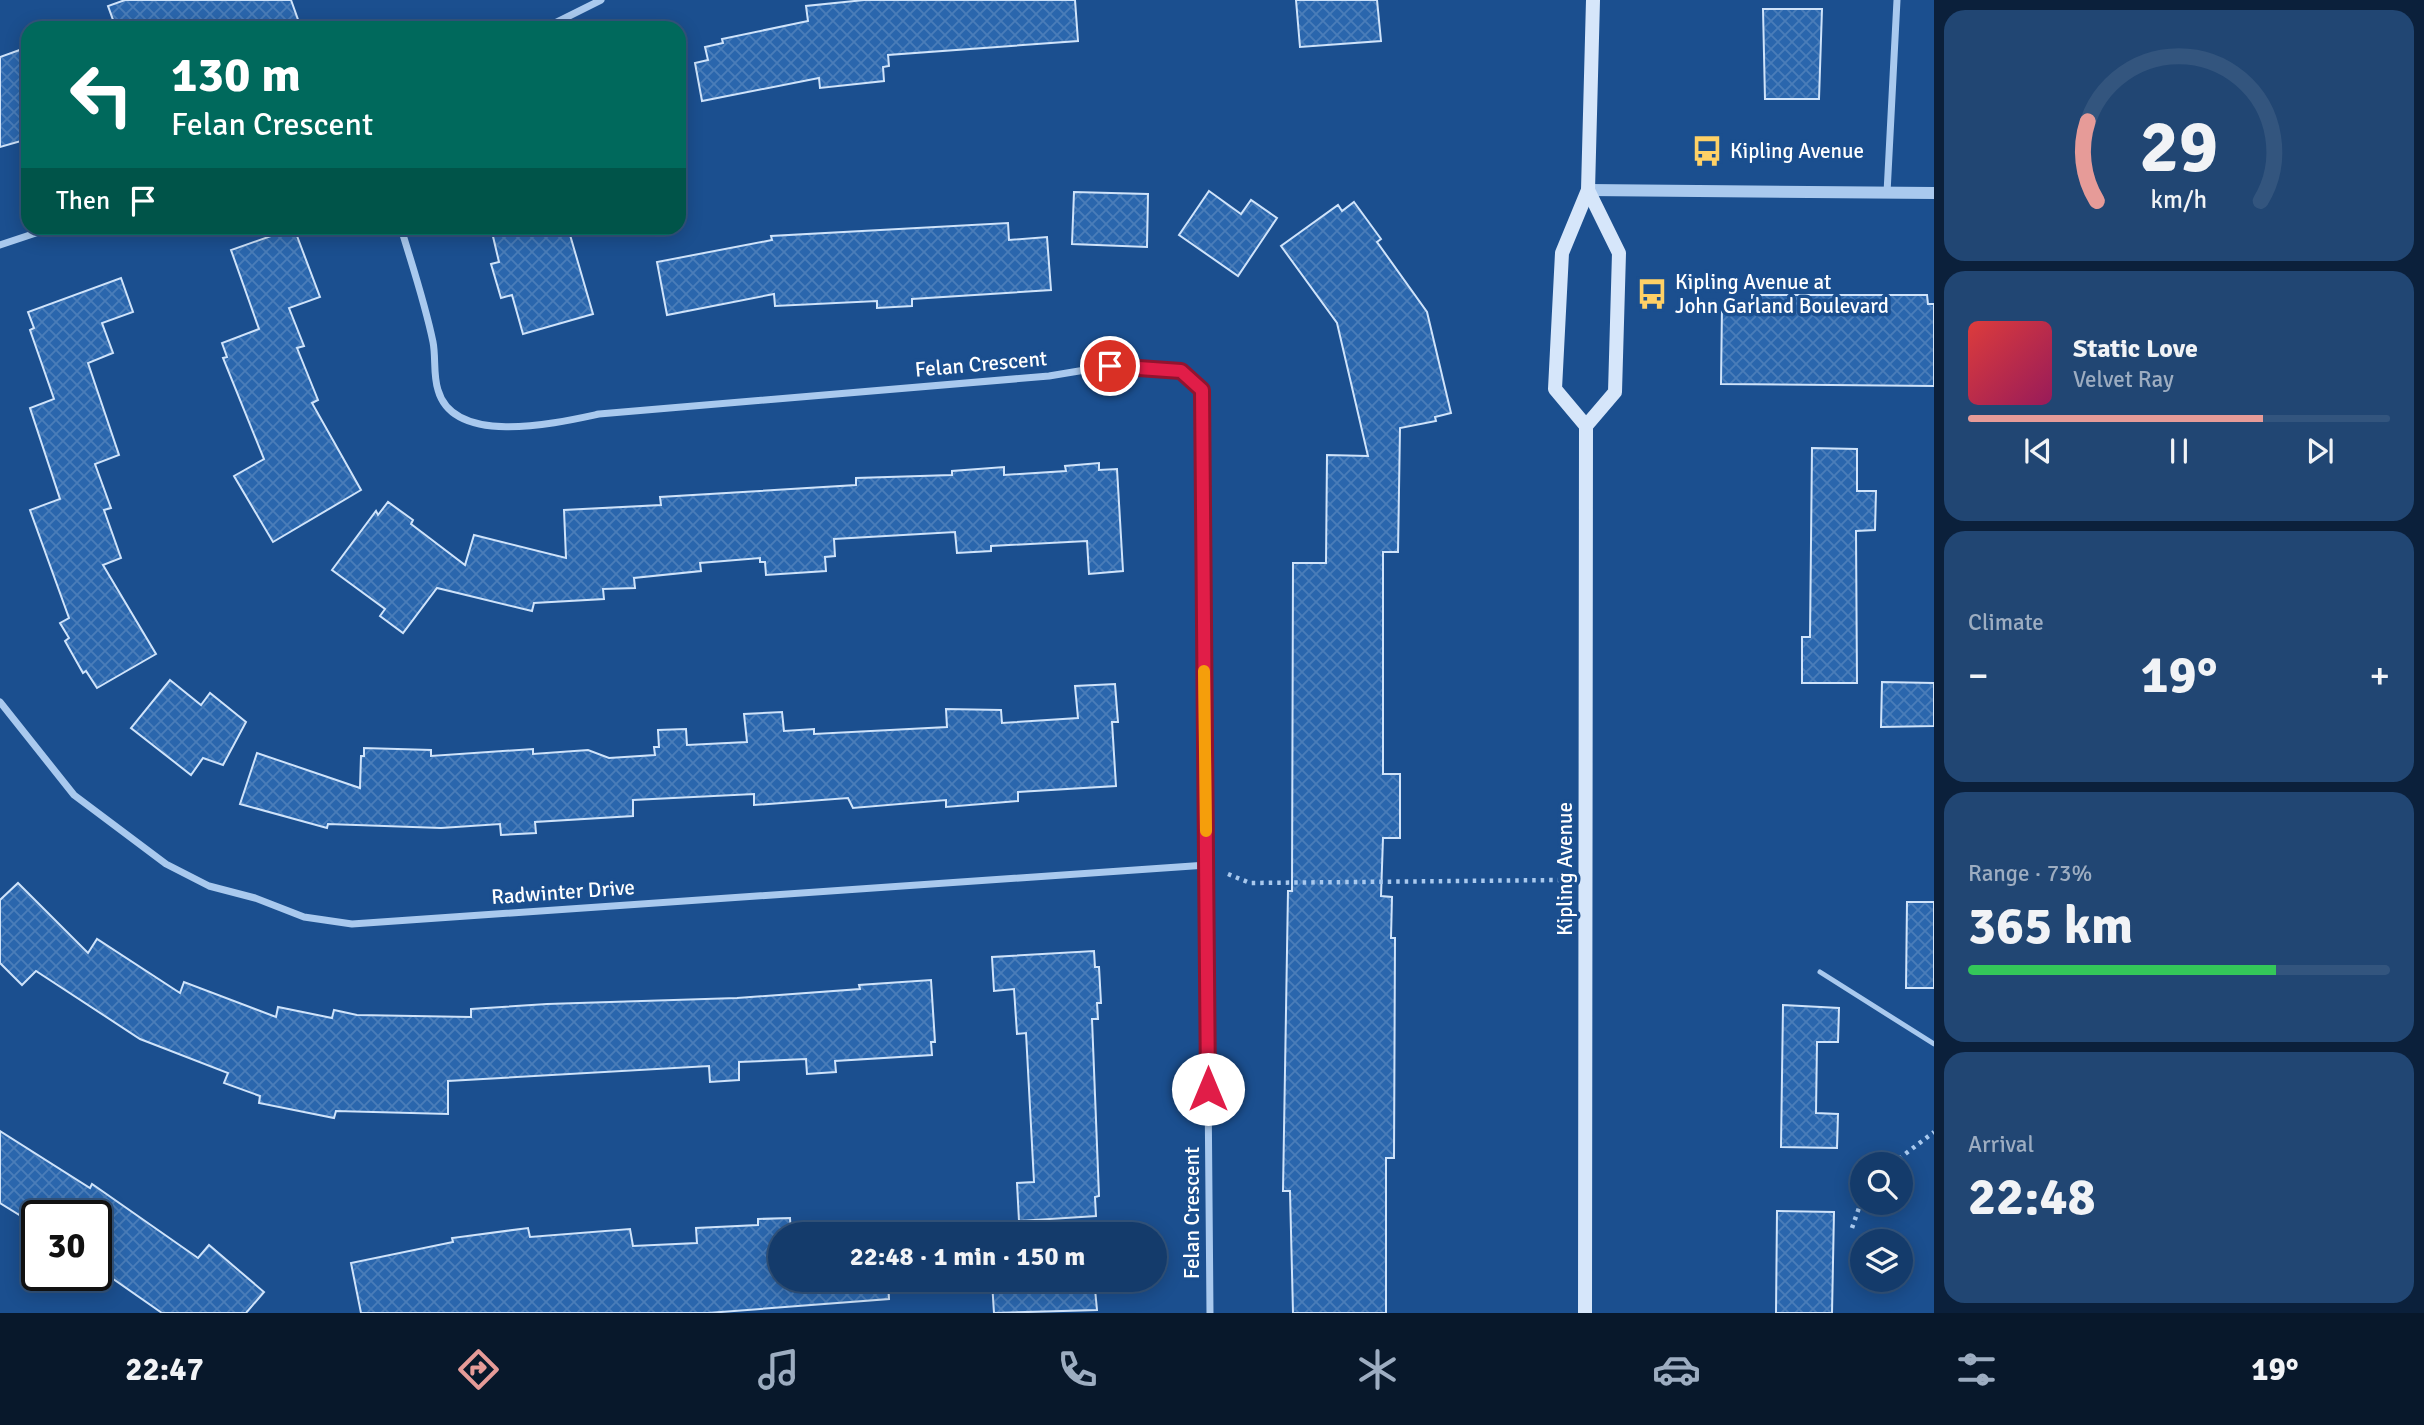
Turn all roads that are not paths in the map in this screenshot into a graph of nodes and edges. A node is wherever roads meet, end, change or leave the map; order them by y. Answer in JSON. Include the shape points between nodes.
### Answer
{"nodes":[{"id":1,"x":601,"y":0,"type":"edge"},
{"id":2,"x":1593,"y":0,"type":"edge"},
{"id":3,"x":1897,"y":0,"type":"edge"},
{"id":4,"x":559,"y":21,"type":"edge"},
{"id":5,"x":1588,"y":190,"type":"junction"},
{"id":6,"x":1887,"y":193,"type":"junction"},
{"id":7,"x":1934,"y":193,"type":"edge"},
{"id":8,"x":31,"y":235,"type":"edge"},
{"id":9,"x":403,"y":235,"type":"edge"},
{"id":10,"x":0,"y":246,"type":"edge"},
{"id":11,"x":1586,"y":426,"type":"junction"},
{"id":12,"x":0,"y":702,"type":"edge"},
{"id":13,"x":1207,"y":865,"type":"junction"},
{"id":14,"x":1820,"y":972,"type":"dead end"},
{"id":15,"x":1934,"y":1044,"type":"edge"},
{"id":16,"x":1210,"y":1313,"type":"edge"},
{"id":17,"x":1585,"y":1313,"type":"edge"}],
"edges":[{"from":1,"to":4,"type":"street"},
{"from":2,"to":5,"type":"main road"},
{"from":3,"to":6,"type":"street"},
{"from":5,"to":6,"type":"street"},
{"from":5,"to":11,"type":"main road","via":[[1562,253],[1555,389]]},
{"from":5,"to":11,"type":"main road","via":[[1619,253],[1615,392]]},
{"from":6,"to":7,"type":"street"},
{"from":8,"to":10,"type":"street"},
{"from":9,"to":13,"type":"street","name":"Felan Crescent","via":[[433,344],[438,391],[452,413],[486,426],[1049,376],[1110,366],[1181,371],[1202,390],[1204,414]]},
{"from":11,"to":17,"type":"main road","name":"Kipling Avenue"},
{"from":12,"to":13,"type":"street","name":"Radwinter Drive","via":[[74,795],[166,864],[209,886],[304,917],[352,924]]},
{"from":13,"to":16,"type":"street","name":"Felan Crescent"},
{"from":14,"to":15,"type":"lane"}]}
